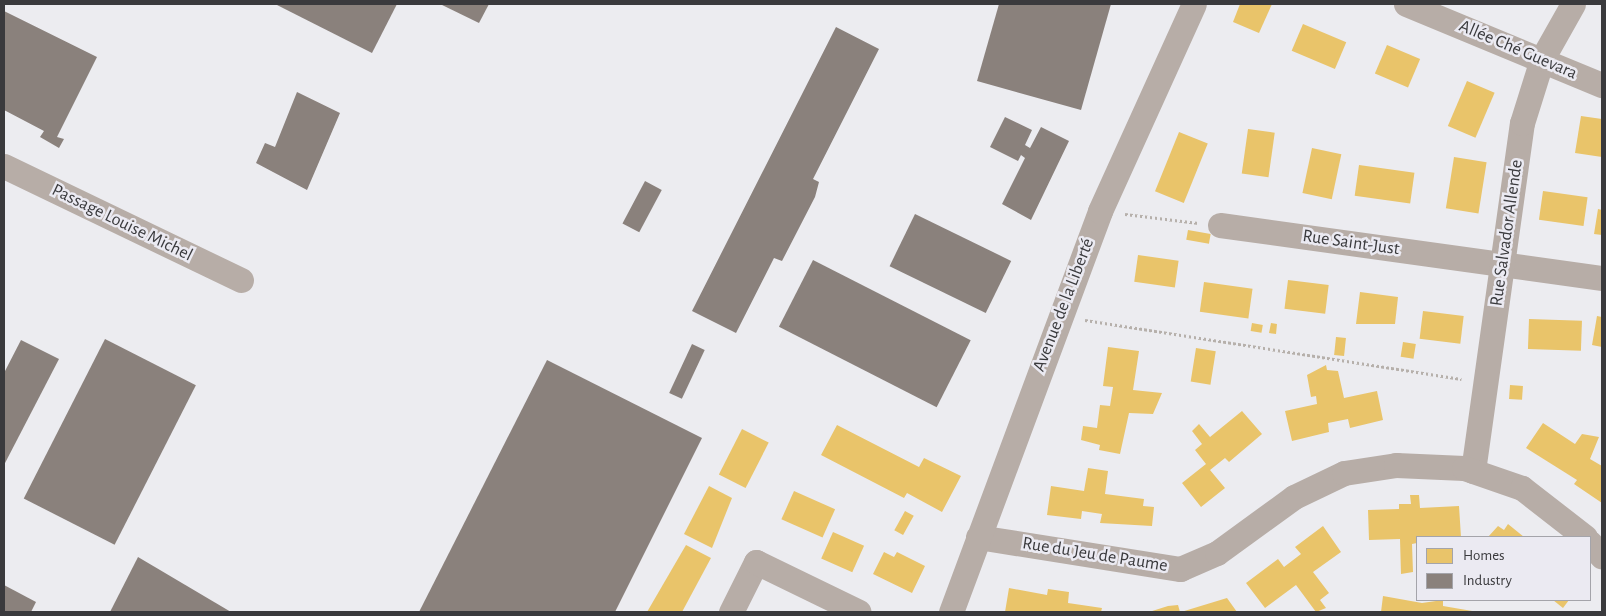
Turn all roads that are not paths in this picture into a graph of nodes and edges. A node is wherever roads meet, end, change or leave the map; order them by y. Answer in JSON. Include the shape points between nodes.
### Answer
{"nodes":[{"id":1,"x":1194,"y":4,"type":"edge"},
{"id":2,"x":1406,"y":4,"type":"edge"},
{"id":3,"x":1573,"y":4,"type":"edge"},
{"id":4,"x":1542,"y":58,"type":"junction"},
{"id":5,"x":1602,"y":85,"type":"edge"},
{"id":6,"x":4,"y":166,"type":"edge"},
{"id":7,"x":1220,"y":225,"type":"road end"},
{"id":8,"x":1502,"y":264,"type":"junction"},
{"id":9,"x":1602,"y":278,"type":"edge"},
{"id":10,"x":241,"y":280,"type":"dead end"},
{"id":11,"x":1474,"y":471,"type":"junction"},
{"id":12,"x":1584,"y":536,"type":"edge"},
{"id":13,"x":978,"y":537,"type":"junction"},
{"id":14,"x":1591,"y":544,"type":"edge"},
{"id":15,"x":1602,"y":557,"type":"edge"},
{"id":16,"x":731,"y":612,"type":"edge"},
{"id":17,"x":860,"y":612,"type":"edge"},
{"id":18,"x":951,"y":612,"type":"edge"}],
"edges":[{"from":1,"to":13,"type":"street","name":"Avenue de la Liberté","via":[[1100,211]]},
{"from":2,"to":4,"type":"street","name":"Allée Ché Guevara"},
{"from":3,"to":4,"type":"street","name":"Rue Salvador Allende"},
{"from":4,"to":5,"type":"street","name":"Allée Ché Guevara"},
{"from":4,"to":8,"type":"street","name":"Rue Salvador Allende","via":[[1522,123]]},
{"from":6,"to":10,"type":"street","name":"Passage Louise Michel"},
{"from":7,"to":8,"type":"street","name":"Rue Saint-Just"},
{"from":8,"to":9,"type":"street","name":"Rue Saint-Just"},
{"from":8,"to":11,"type":"street","name":"Rue Salvador Allende"},
{"from":11,"to":12,"type":"street","name":"Rue du Jeu de Paume","via":[[1522,488]]},
{"from":11,"to":13,"type":"street","name":"Rue du Jeu de Paume","via":[[1396,465],[1344,472],[1294,497],[1217,553],[1180,569]]},
{"from":13,"to":18,"type":"street","name":"Avenue de la Liberté"},
{"from":14,"to":15,"type":"street"},
{"from":16,"to":17,"type":"street","via":[[756,562]]}]}
